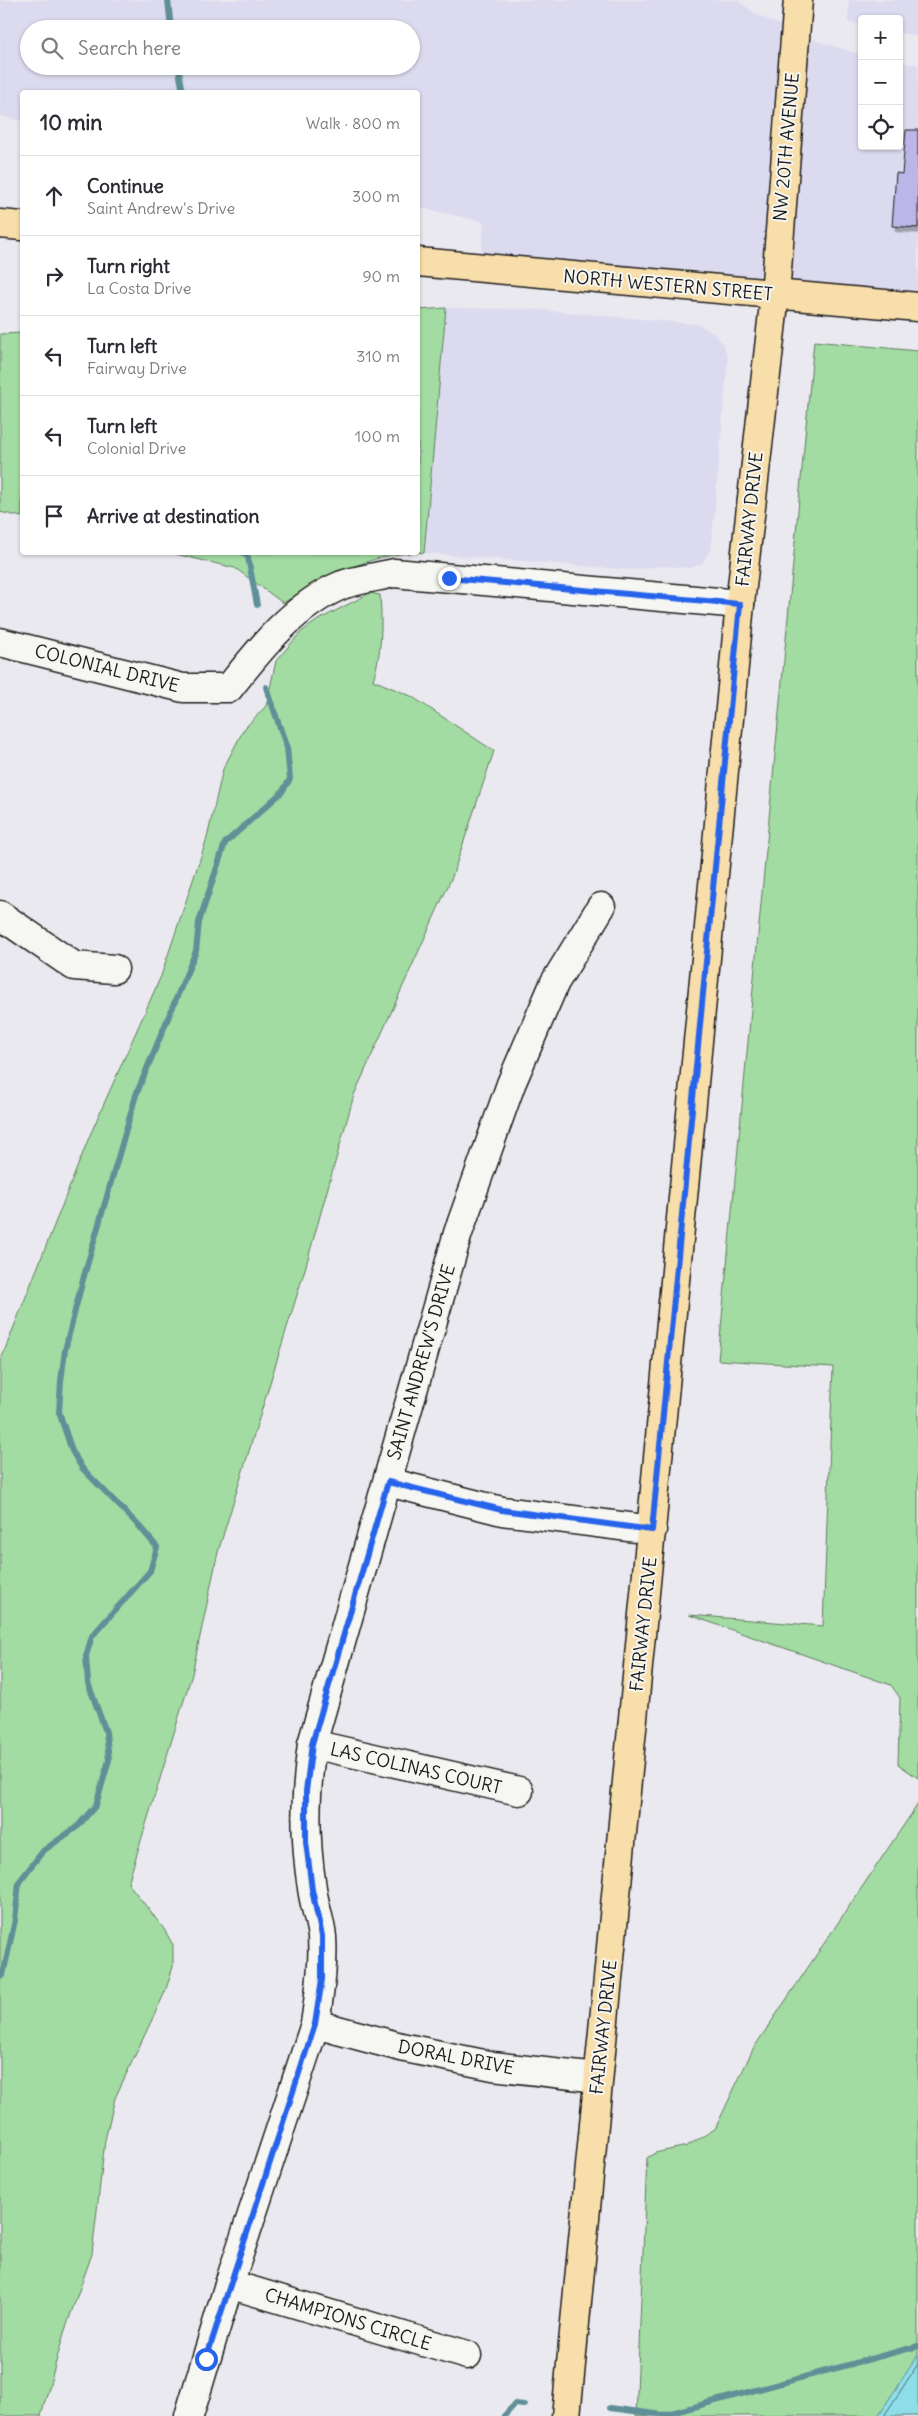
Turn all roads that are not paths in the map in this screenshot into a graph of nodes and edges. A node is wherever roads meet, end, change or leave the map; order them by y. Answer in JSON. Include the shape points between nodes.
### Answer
{"nodes":[{"id":1,"x":798,"y":0,"type":"edge"},
{"id":2,"x":0,"y":224,"type":"edge"},
{"id":3,"x":20,"y":226,"type":"edge"},
{"id":4,"x":420,"y":262,"type":"edge"},
{"id":5,"x":774,"y":294,"type":"junction"},
{"id":6,"x":918,"y":307,"type":"edge"},
{"id":7,"x":740,"y":604,"type":"junction"},
{"id":8,"x":0,"y":642,"type":"edge"},
{"id":9,"x":601,"y":907,"type":"dead end"},
{"id":10,"x":0,"y":914,"type":"edge"},
{"id":11,"x":114,"y":969,"type":"dead end"},
{"id":12,"x":388,"y":1482,"type":"junction"},
{"id":13,"x":652,"y":1530,"type":"junction"},
{"id":14,"x":312,"y":1744,"type":"junction"},
{"id":15,"x":519,"y":1791,"type":"dead end"},
{"id":16,"x":315,"y":2024,"type":"junction"},
{"id":17,"x":598,"y":2078,"type":"junction"},
{"id":18,"x":229,"y":2284,"type":"junction"},
{"id":19,"x":467,"y":2355,"type":"dead end"},
{"id":20,"x":189,"y":2416,"type":"edge"},
{"id":21,"x":566,"y":2416,"type":"edge"}],
"edges":[{"from":1,"to":5,"type":"main road","name":"NW 20TH AVENUE"},
{"from":2,"to":3,"type":"main road"},
{"from":4,"to":5,"type":"main road","name":"NORTH WESTERN STREET"},
{"from":5,"to":6,"type":"main road","name":"NORTH WESTERN STREET"},
{"from":5,"to":7,"type":"main road","name":"FAIRWAY DRIVE"},
{"from":7,"to":8,"type":"street","name":"COLONIAL DRIVE","via":[[394,573],[342,585],[306,606],[269,639],[229,688],[183,688]]},
{"from":7,"to":13,"type":"main road","name":"FAIRWAY DRIVE"},
{"from":9,"to":12,"type":"street","name":"SAINT ANDREW'S DRIVE","via":[[555,982],[512,1084],[458,1233]]},
{"from":10,"to":11,"type":"street","via":[[74,966]]},
{"from":12,"to":13,"type":"street","via":[[502,1510]]},
{"from":12,"to":14,"type":"street","name":"SAINT ANDREW'S DRIVE"},
{"from":13,"to":17,"type":"main road","name":"FAIRWAY DRIVE"},
{"from":14,"to":15,"type":"street","name":"LAS COLINAS COURT"},
{"from":14,"to":16,"type":"street","name":"SAINT ANDREW'S DRIVE","via":[[306,1791],[306,1842],[322,1936],[322,1979]]},
{"from":16,"to":17,"type":"street","name":"DORAL DRIVE","via":[[401,2047],[492,2066]]},
{"from":16,"to":18,"type":"street","name":"SAINT ANDREW'S DRIVE"},
{"from":17,"to":21,"type":"main road","name":"FAIRWAY DRIVE"},
{"from":18,"to":19,"type":"street","name":"CHAMPIONS CIRCLE"},
{"from":18,"to":20,"type":"street","name":"SAINT ANDREW'S DRIVE"}]}
